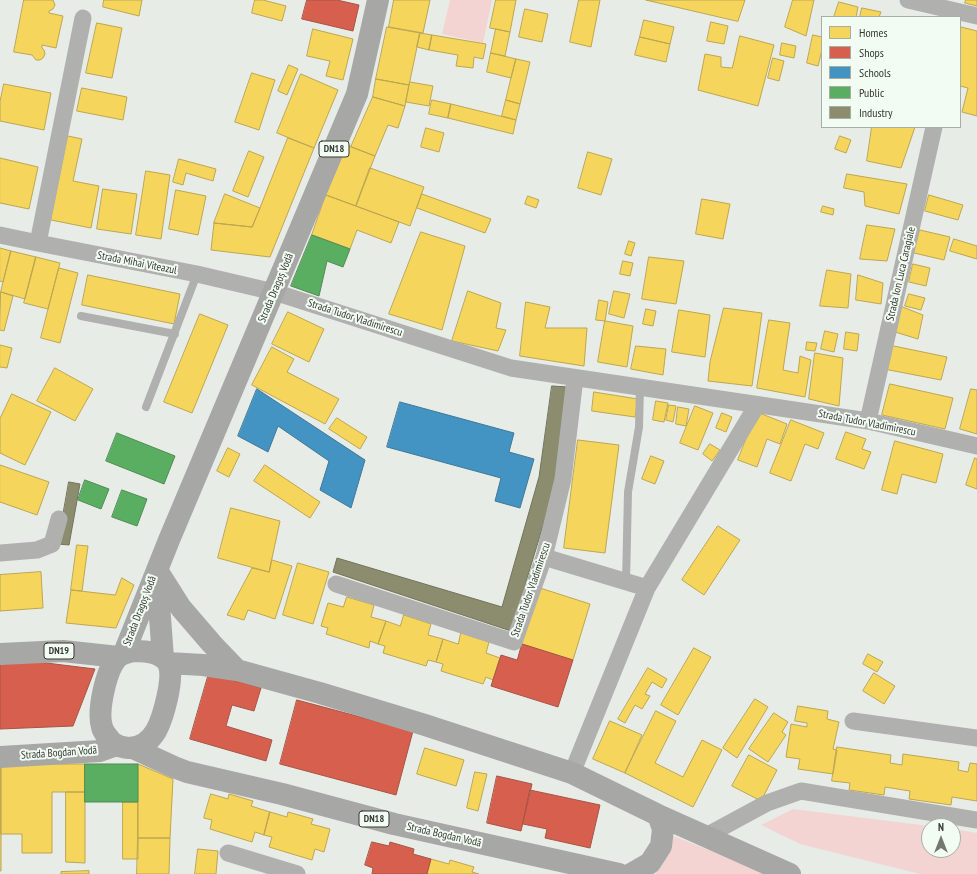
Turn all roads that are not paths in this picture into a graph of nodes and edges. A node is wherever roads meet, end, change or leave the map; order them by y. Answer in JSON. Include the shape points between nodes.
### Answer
{"nodes":[{"id":1,"x":378,"y":0,"type":"edge"},
{"id":2,"x":908,"y":0,"type":"edge"},
{"id":3,"x":959,"y":15,"type":"edge"},
{"id":4,"x":977,"y":16,"type":"edge"},
{"id":5,"x":82,"y":18,"type":"dead end"},
{"id":6,"x":934,"y":128,"type":"edge"},
{"id":7,"x":0,"y":235,"type":"edge"},
{"id":8,"x":38,"y":244,"type":"junction"},
{"id":9,"x":197,"y":274,"type":"junction"},
{"id":10,"x":274,"y":292,"type":"junction"},
{"id":11,"x":81,"y":316,"type":"dead end"},
{"id":12,"x":175,"y":334,"type":"junction"},
{"id":13,"x":575,"y":378,"type":"junction"},
{"id":14,"x":640,"y":387,"type":"junction"},
{"id":15,"x":757,"y":405,"type":"junction"},
{"id":16,"x":146,"y":407,"type":"dead end"},
{"id":17,"x":868,"y":421,"type":"junction"},
{"id":18,"x":977,"y":446,"type":"edge"},
{"id":19,"x":59,"y":518,"type":"dead end"},
{"id":20,"x":0,"y":553,"type":"edge"},
{"id":21,"x":544,"y":557,"type":"junction"},
{"id":22,"x":157,"y":570,"type":"junction"},
{"id":23,"x":626,"y":582,"type":"junction"},
{"id":24,"x":336,"y":584,"type":"dead end"},
{"id":25,"x":647,"y":588,"type":"junction"},
{"id":26,"x":0,"y":654,"type":"edge"},
{"id":27,"x":121,"y":655,"type":"junction"},
{"id":28,"x":165,"y":661,"type":"junction"},
{"id":29,"x":238,"y":670,"type":"junction"},
{"id":30,"x":853,"y":721,"type":"dead end"},
{"id":31,"x":977,"y":738,"type":"edge"},
{"id":32,"x":125,"y":747,"type":"junction"},
{"id":33,"x":0,"y":757,"type":"edge"},
{"id":34,"x":572,"y":773,"type":"junction"},
{"id":35,"x":658,"y":815,"type":"junction"},
{"id":36,"x":977,"y":820,"type":"edge"},
{"id":37,"x":706,"y":836,"type":"junction"},
{"id":38,"x":228,"y":853,"type":"dead end"},
{"id":39,"x":297,"y":874,"type":"edge"},
{"id":40,"x":619,"y":874,"type":"edge"},
{"id":41,"x":631,"y":874,"type":"edge"},
{"id":42,"x":790,"y":874,"type":"edge"}],
"edges":[{"from":1,"to":10,"type":"main road","name":"Strada Dragoș Vodă","number":"DN18","via":[[357,94]]},
{"from":2,"to":3,"type":"street"},
{"from":3,"to":4,"type":"street"},
{"from":5,"to":8,"type":"street"},
{"from":6,"to":17,"type":"street","name":"Strada Ion Luca Caragiale"},
{"from":7,"to":8,"type":"street","name":"Strada Mihai Viteazul"},
{"from":8,"to":9,"type":"street","name":"Strada Mihai Viteazul"},
{"from":9,"to":10,"type":"street","name":"Strada Mihai Viteazul"},
{"from":9,"to":12,"type":"lane"},
{"from":10,"to":13,"type":"street","name":"Strada Tudor Vladimirescu","via":[[511,368]]},
{"from":10,"to":22,"type":"main road","name":"Strada Dragoș Vodă","number":"DN18"},
{"from":11,"to":12,"type":"lane"},
{"from":12,"to":16,"type":"lane"},
{"from":13,"to":14,"type":"street","name":"Strada Tudor Vladimirescu"},
{"from":13,"to":21,"type":"street","name":"Strada Tudor Vladimirescu","via":[[563,480]]},
{"from":14,"to":15,"type":"street","name":"Strada Tudor Vladimirescu"},
{"from":14,"to":23,"type":"lane","via":[[639,427],[628,492]]},
{"from":15,"to":17,"type":"street","name":"Strada Tudor Vladimirescu"},
{"from":15,"to":25,"type":"street"},
{"from":17,"to":18,"type":"street","name":"Strada Tudor Vladimirescu"},
{"from":19,"to":20,"type":"street","via":[[52,544],[37,550]]},
{"from":21,"to":23,"type":"street"},
{"from":21,"to":24,"type":"street","name":"Strada Tudor Vladimirescu","via":[[514,642]]},
{"from":22,"to":27,"type":"main road","name":"Strada Dragoș Vodă"},
{"from":22,"to":28,"type":"main road","name":"Strada Dragoș Vodă"},
{"from":22,"to":29,"type":"main road","via":[[186,614]]},
{"from":23,"to":25,"type":"street"},
{"from":25,"to":34,"type":"street"},
{"from":26,"to":27,"type":"main road","number":"DN19","via":[[63,651]]},
{"from":27,"to":28,"type":"main road","via":[[146,651],[155,653]]},
{"from":27,"to":32,"type":"main road","via":[[114,663],[107,679],[100,713],[102,728],[107,736]]},
{"from":28,"to":29,"type":"main road"},
{"from":28,"to":32,"type":"main road","via":[[170,678],[169,687],[156,732],[140,746]]},
{"from":29,"to":34,"type":"main road","via":[[417,722]]},
{"from":30,"to":31,"type":"street"},
{"from":32,"to":33,"type":"main road","name":"Strada Bogdan Vodă"},
{"from":32,"to":40,"type":"main road","name":"Strada Bogdan Vodă","number":"DN18","via":[[188,772],[394,824]]},
{"from":34,"to":35,"type":"main road"},
{"from":35,"to":37,"type":"main road"},
{"from":35,"to":41,"type":"main road","via":[[663,830],[661,846],[650,863]]},
{"from":36,"to":37,"type":"street","via":[[801,791],[767,803]]},
{"from":37,"to":42,"type":"main road"},
{"from":38,"to":39,"type":"street"}]}
